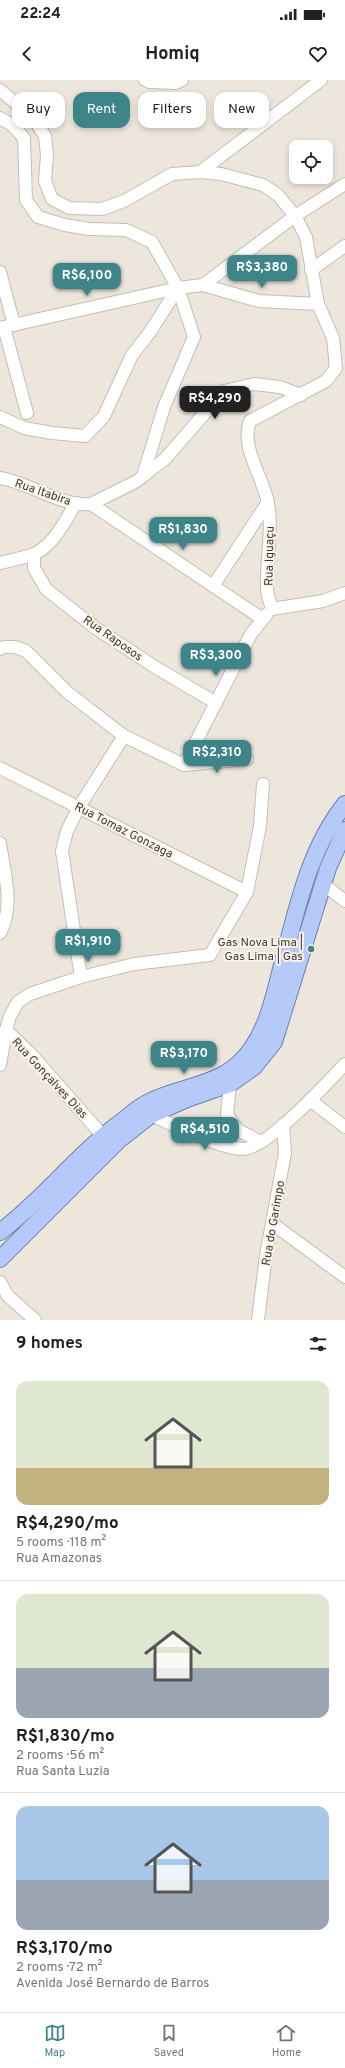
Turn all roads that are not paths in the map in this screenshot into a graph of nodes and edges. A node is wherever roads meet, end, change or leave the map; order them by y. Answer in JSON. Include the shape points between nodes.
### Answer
{"nodes":[{"id":1,"x":145,"y":80,"type":"edge"},
{"id":2,"x":182,"y":80,"type":"edge"},
{"id":3,"x":322,"y":80,"type":"edge"},
{"id":4,"x":0,"y":90,"type":"edge"},
{"id":5,"x":0,"y":118,"type":"edge"},
{"id":6,"x":200,"y":172,"type":"junction"},
{"id":7,"x":345,"y":184,"type":"edge"},
{"id":8,"x":295,"y":216,"type":"junction"},
{"id":9,"x":345,"y":246,"type":"edge"},
{"id":10,"x":311,"y":270,"type":"junction"},
{"id":11,"x":0,"y":272,"type":"edge"},
{"id":12,"x":203,"y":285,"type":"junction"},
{"id":13,"x":178,"y":288,"type":"junction"},
{"id":14,"x":318,"y":304,"type":"junction"},
{"id":15,"x":6,"y":327,"type":"edge"},
{"id":16,"x":301,"y":395,"type":"junction"},
{"id":17,"x":27,"y":413,"type":"dead end"},
{"id":18,"x":0,"y":417,"type":"edge"},
{"id":19,"x":143,"y":476,"type":"junction"},
{"id":20,"x":0,"y":478,"type":"edge"},
{"id":21,"x":268,"y":502,"type":"junction"},
{"id":22,"x":76,"y":503,"type":"junction"},
{"id":23,"x":91,"y":504,"type":"junction"},
{"id":24,"x":34,"y":554,"type":"junction"},
{"id":25,"x":0,"y":563,"type":"edge"},
{"id":26,"x":213,"y":586,"type":"junction"},
{"id":27,"x":345,"y":593,"type":"edge"},
{"id":28,"x":272,"y":609,"type":"junction"},
{"id":29,"x":262,"y":618,"type":"junction"},
{"id":30,"x":0,"y":649,"type":"edge"},
{"id":31,"x":216,"y":702,"type":"junction"},
{"id":32,"x":124,"y":736,"type":"junction"},
{"id":33,"x":247,"y":759,"type":"dead end"},
{"id":34,"x":184,"y":765,"type":"junction"},
{"id":35,"x":0,"y":768,"type":"edge"},
{"id":36,"x":263,"y":784,"type":"dead end"},
{"id":37,"x":345,"y":804,"type":"edge"},
{"id":38,"x":79,"y":807,"type":"junction"},
{"id":39,"x":345,"y":830,"type":"edge"},
{"id":40,"x":0,"y":843,"type":"edge"},
{"id":41,"x":323,"y":884,"type":"junction"},
{"id":42,"x":247,"y":892,"type":"junction"},
{"id":43,"x":345,"y":901,"type":"edge"},
{"id":44,"x":0,"y":933,"type":"edge"},
{"id":45,"x":81,"y":977,"type":"junction"},
{"id":46,"x":6,"y":1030,"type":"junction"},
{"id":47,"x":345,"y":1064,"type":"edge"},
{"id":48,"x":0,"y":1065,"type":"edge"},
{"id":49,"x":230,"y":1084,"type":"junction"},
{"id":50,"x":310,"y":1100,"type":"junction"},
{"id":51,"x":151,"y":1115,"type":"junction"},
{"id":52,"x":284,"y":1125,"type":"junction"},
{"id":53,"x":345,"y":1127,"type":"edge"},
{"id":54,"x":102,"y":1135,"type":"junction"},
{"id":55,"x":260,"y":1142,"type":"junction"},
{"id":56,"x":273,"y":1224,"type":"junction"},
{"id":57,"x":0,"y":1233,"type":"edge"},
{"id":58,"x":19,"y":1240,"type":"junction"},
{"id":59,"x":0,"y":1258,"type":"edge"},
{"id":60,"x":345,"y":1277,"type":"edge"},
{"id":61,"x":0,"y":1282,"type":"edge"},
{"id":62,"x":35,"y":1320,"type":"edge"},
{"id":63,"x":258,"y":1320,"type":"edge"}],
"edges":[{"from":1,"to":2,"type":"street"},
{"from":3,"to":6,"type":"street"},
{"from":4,"to":6,"type":"street","via":[[33,118],[46,136],[45,181],[52,199],[69,208],[102,209],[124,201],[172,174]]},
{"from":5,"to":13,"type":"street","via":[[12,125],[24,138],[26,200],[38,217],[89,229],[126,230],[152,242]]},
{"from":6,"to":8,"type":"street","via":[[221,174],[263,185],[278,195]]},
{"from":7,"to":8,"type":"street"},
{"from":8,"to":10,"type":"street","via":[[306,237]]},
{"from":8,"to":12,"type":"street"},
{"from":9,"to":10,"type":"street"},
{"from":10,"to":14,"type":"street"},
{"from":11,"to":15,"type":"street"},
{"from":12,"to":13,"type":"street"},
{"from":12,"to":14,"type":"street","via":[[259,301]]},
{"from":13,"to":15,"type":"street"},
{"from":13,"to":18,"type":"street","via":[[132,355],[104,416],[85,436],[24,428]]},
{"from":13,"to":19,"type":"street","via":[[194,337],[164,407]]},
{"from":14,"to":16,"type":"street","name":"Rua Iguaçu","via":[[333,338],[336,368],[326,381]]},
{"from":15,"to":17,"type":"street"},
{"from":16,"to":19,"type":"street","via":[[280,387],[254,384],[224,391],[165,459]]},
{"from":16,"to":21,"type":"street","name":"Rua Iguaçu","via":[[250,421],[247,430],[248,446]]},
{"from":19,"to":23,"type":"street"},
{"from":20,"to":22,"type":"street","name":"Rua Itabira","via":[[16,481]]},
{"from":21,"to":26,"type":"street"},
{"from":21,"to":28,"type":"street","name":"Rua Iguaçu","via":[[271,532],[267,589]]},
{"from":22,"to":23,"type":"street","name":"Rua Itabira"},
{"from":22,"to":24,"type":"street","via":[[63,526]]},
{"from":23,"to":26,"type":"street"},
{"from":24,"to":25,"type":"street"},
{"from":24,"to":31,"type":"street","name":"Rua Raposos","via":[[34,568],[46,589],[100,631]]},
{"from":26,"to":29,"type":"street"},
{"from":27,"to":28,"type":"street","via":[[323,601]]},
{"from":28,"to":29,"type":"street"},
{"from":29,"to":31,"type":"street"},
{"from":30,"to":32,"type":"street","via":[[4,646],[15,647],[26,652],[67,692]]},
{"from":31,"to":34,"type":"street"},
{"from":32,"to":34,"type":"street"},
{"from":32,"to":38,"type":"street"},
{"from":33,"to":34,"type":"street"},
{"from":35,"to":38,"type":"street","name":"Rua Tomaz Gonzaga"},
{"from":36,"to":42,"type":"street","via":[[260,826]]},
{"from":37,"to":54,"type":"main road","via":[[331,821],[309,871],[264,1027],[252,1048],[239,1064],[216,1080],[147,1103]]},
{"from":38,"to":42,"type":"street","name":"Rua Tomaz Gonzaga"},
{"from":38,"to":45,"type":"street","via":[[67,831],[62,851]]},
{"from":39,"to":41,"type":"main road"},
{"from":40,"to":44,"type":"street","via":[[8,906],[6,921]]},
{"from":41,"to":43,"type":"street"},
{"from":41,"to":49,"type":"main road","via":[[274,1042],[254,1067]]},
{"from":42,"to":45,"type":"street","via":[[210,955],[134,964]]},
{"from":45,"to":46,"type":"street","via":[[30,994],[18,1002]]},
{"from":46,"to":48,"type":"street","name":"Rua Gonçalves Dias"},
{"from":46,"to":54,"type":"street","name":"Rua Gonçalves Dias","via":[[31,1054]]},
{"from":47,"to":50,"type":"street"},
{"from":49,"to":51,"type":"main road"},
{"from":49,"to":55,"type":"street","via":[[227,1115],[238,1130]]},
{"from":50,"to":52,"type":"street"},
{"from":50,"to":53,"type":"street"},
{"from":51,"to":55,"type":"street","via":[[219,1143],[243,1149]]},
{"from":51,"to":58,"type":"main road","via":[[119,1140]]},
{"from":52,"to":55,"type":"street"},
{"from":52,"to":56,"type":"street","name":"Rua do Garimpo","via":[[285,1153]]},
{"from":54,"to":57,"type":"main road","via":[[19,1218]]},
{"from":56,"to":60,"type":"street"},
{"from":56,"to":63,"type":"street","name":"Rua do Garimpo","via":[[266,1255]]},
{"from":57,"to":58,"type":"street","via":[[14,1236]]},
{"from":58,"to":59,"type":"main road"},
{"from":61,"to":62,"type":"street","via":[[8,1296]]}]}
